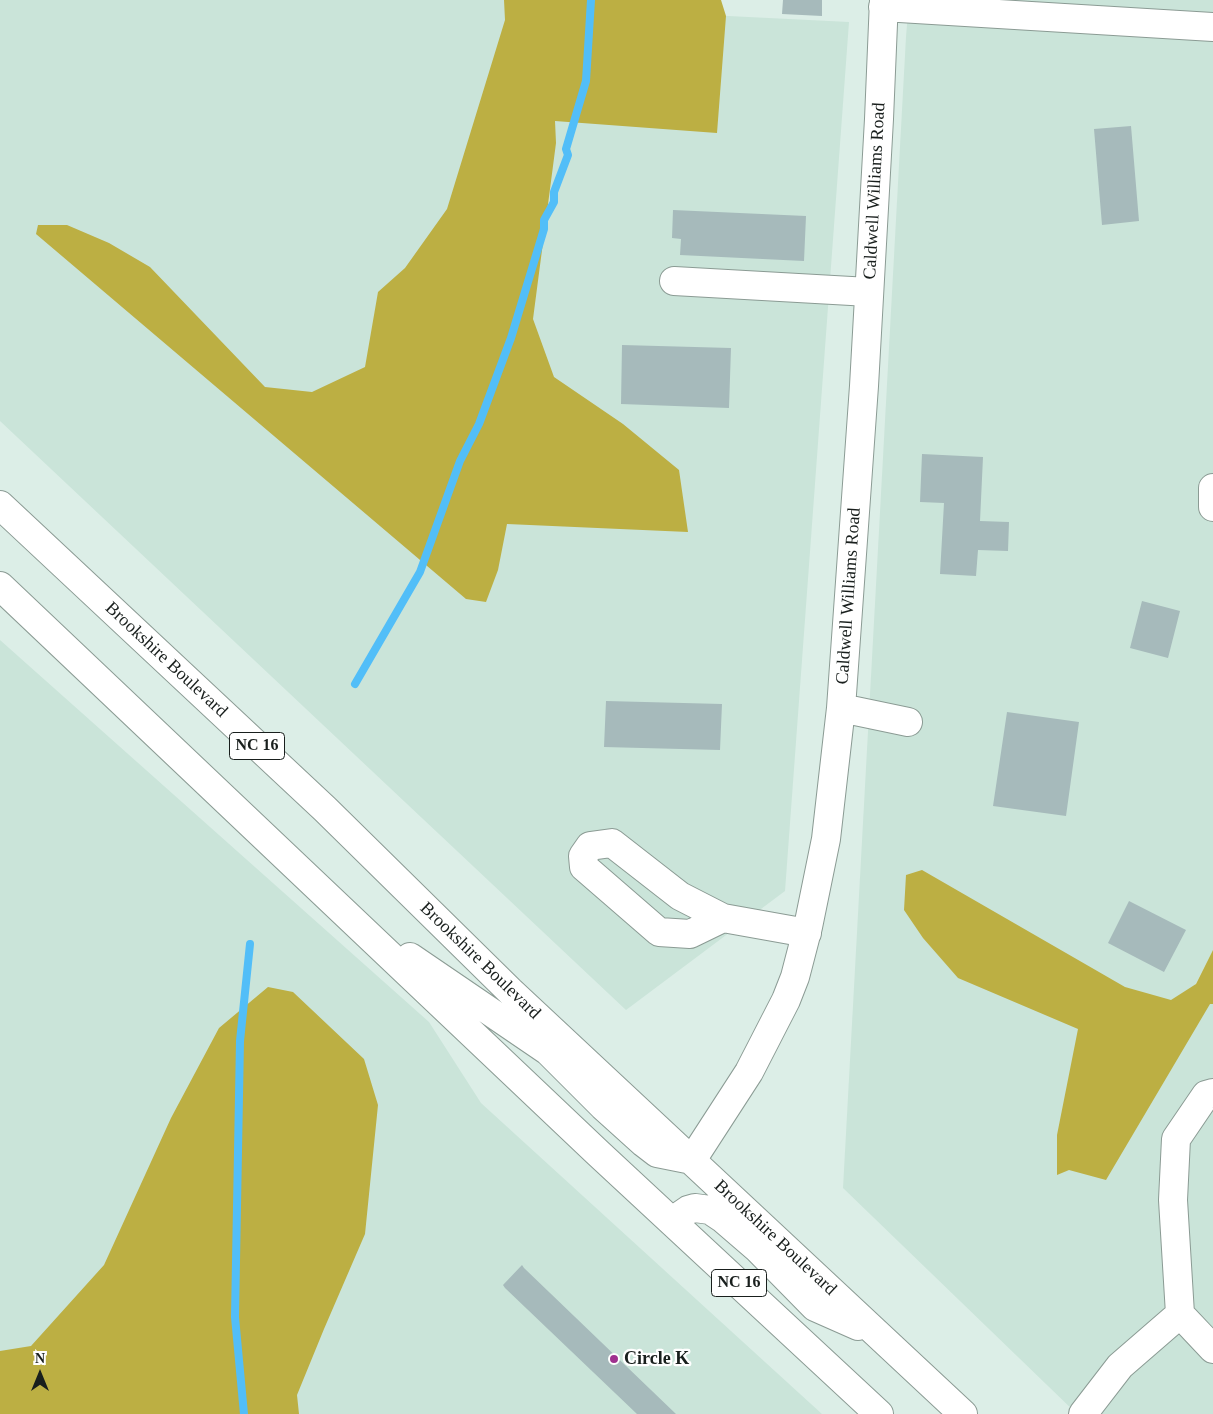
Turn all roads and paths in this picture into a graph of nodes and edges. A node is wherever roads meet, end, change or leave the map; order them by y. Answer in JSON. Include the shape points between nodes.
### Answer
{"nodes":[{"id":1,"x":884,"y":4,"type":"edge"},
{"id":2,"x":1213,"y":27,"type":"edge"},
{"id":3,"x":674,"y":281,"type":"dead end"},
{"id":4,"x":869,"y":292,"type":"junction"},
{"id":5,"x":1213,"y":488,"type":"edge"},
{"id":6,"x":0,"y":505,"type":"edge"},
{"id":7,"x":1213,"y":507,"type":"edge"},
{"id":8,"x":0,"y":586,"type":"edge"},
{"id":9,"x":841,"y":708,"type":"junction"},
{"id":10,"x":908,"y":722,"type":"dead end"},
{"id":11,"x":347,"y":914,"type":"junction"},
{"id":12,"x":723,"y":918,"type":"junction"},
{"id":13,"x":807,"y":933,"type":"junction"},
{"id":14,"x":1213,"y":1093,"type":"edge"},
{"id":15,"x":692,"y":1160,"type":"junction"},
{"id":16,"x":672,"y":1221,"type":"junction"},
{"id":17,"x":1180,"y":1314,"type":"junction"},
{"id":18,"x":878,"y":1334,"type":"junction"},
{"id":19,"x":1213,"y":1349,"type":"edge"},
{"id":20,"x":879,"y":1414,"type":"edge"},
{"id":21,"x":963,"y":1414,"type":"edge"},
{"id":22,"x":1083,"y":1414,"type":"edge"}],
"edges":[{"from":1,"to":2,"type":"main road"},
{"from":1,"to":4,"type":"main road","name":"Caldwell Williams Road"},
{"from":3,"to":4,"type":"main road"},
{"from":4,"to":9,"type":"main road","name":"Caldwell Williams Road"},
{"from":5,"to":7,"type":"main road"},
{"from":6,"to":15,"type":"main road","name":"Brookshire Boulevard","number":"NC 16"},
{"from":8,"to":11,"type":"main road","number":"NC 16"},
{"from":9,"to":10,"type":"main road"},
{"from":9,"to":13,"type":"main road","name":"Caldwell Williams Road","via":[[826,839]]},
{"from":11,"to":15,"type":"main road","via":[[548,1051],[603,1106],[657,1153]]},
{"from":11,"to":16,"type":"main road","number":"NC 16"},
{"from":12,"to":12,"type":"main road","via":[[690,934],[659,932],[584,867],[583,856],[590,846],[612,843],[680,896]]},
{"from":12,"to":13,"type":"main road"},
{"from":13,"to":15,"type":"main road","name":"Caldwell Williams Road","via":[[786,1000],[749,1072]]},
{"from":14,"to":17,"type":"main road","via":[[1206,1095],[1176,1140],[1173,1200]]},
{"from":15,"to":18,"type":"main road","name":"Brookshire Boulevard","number":"NC 16"},
{"from":16,"to":18,"type":"main road","via":[[688,1210],[710,1210],[758,1249],[815,1306]]},
{"from":16,"to":20,"type":"main road","number":"NC 16"},
{"from":17,"to":19,"type":"main road"},
{"from":17,"to":22,"type":"main road","via":[[1120,1366]]},
{"from":18,"to":21,"type":"main road","name":"Brookshire Boulevard","number":"NC 16"}]}
